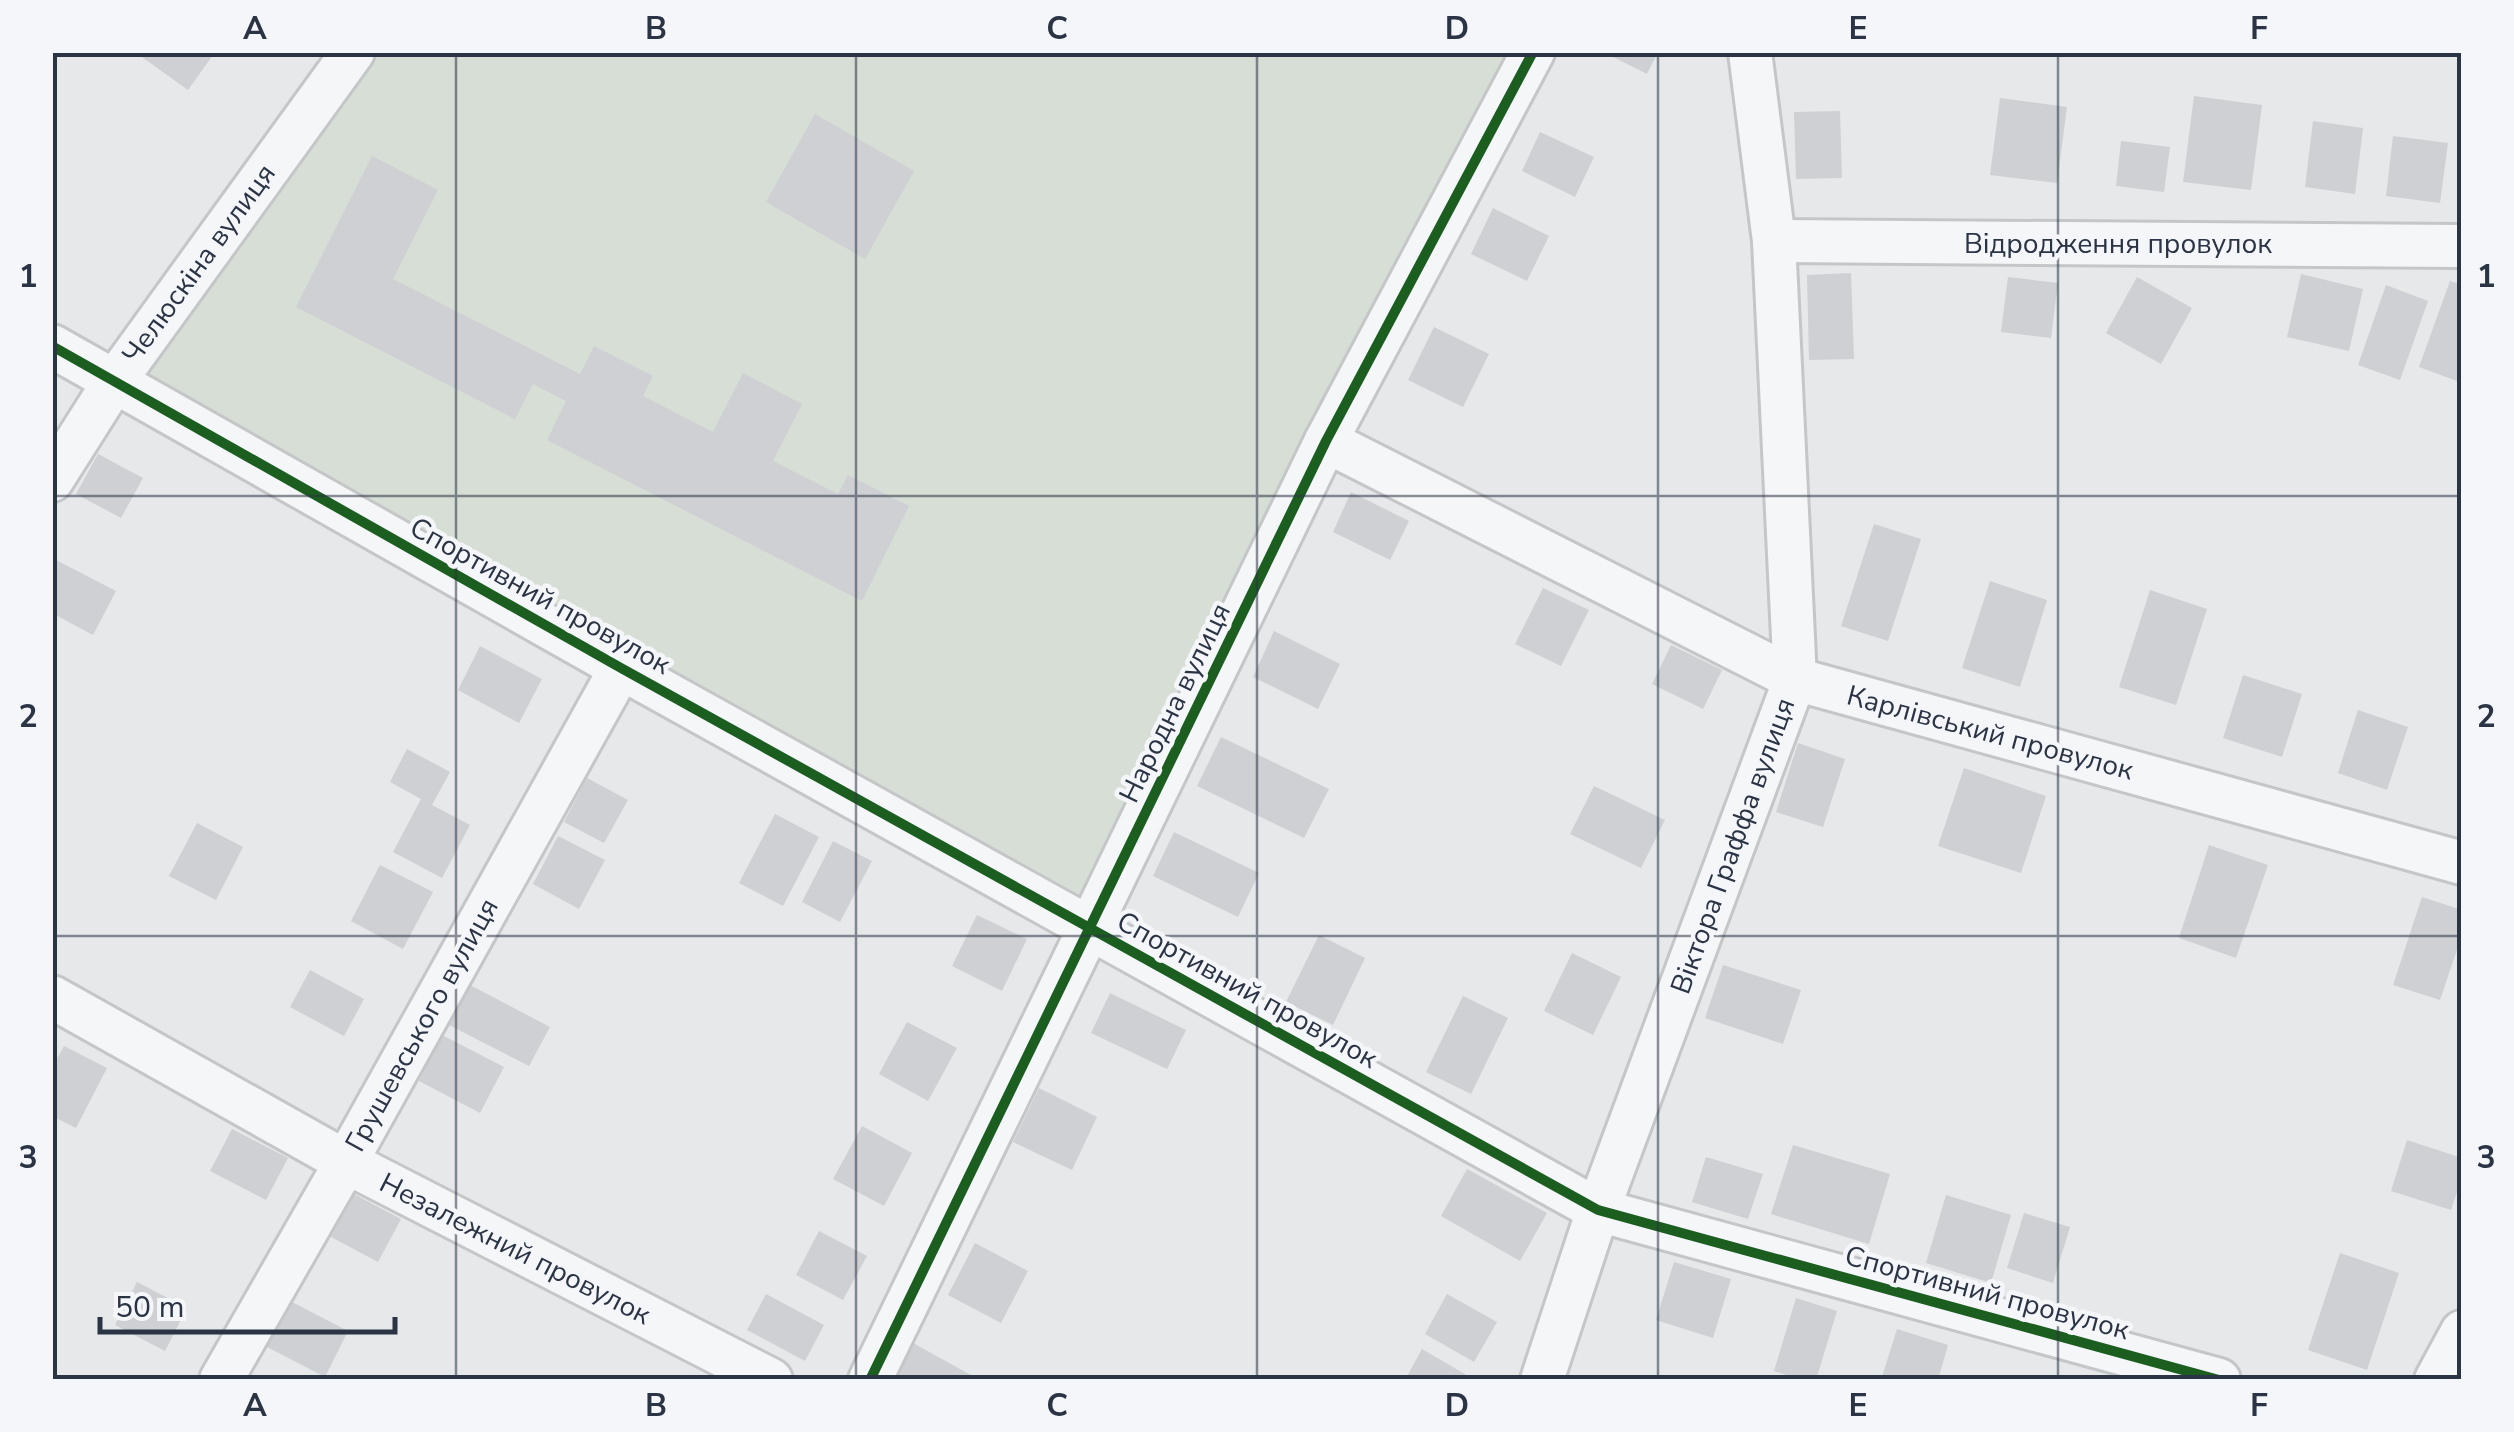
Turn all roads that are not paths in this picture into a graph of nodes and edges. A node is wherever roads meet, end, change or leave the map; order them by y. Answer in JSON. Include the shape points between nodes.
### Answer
{"nodes":[{"id":1,"x":352,"y":52,"type":"edge"},
{"id":2,"x":1533,"y":52,"type":"edge"},
{"id":3,"x":1750,"y":52,"type":"edge"},
{"id":4,"x":1774,"y":241,"type":"junction"},
{"id":5,"x":2462,"y":246,"type":"edge"},
{"id":6,"x":52,"y":346,"type":"edge"},
{"id":7,"x":114,"y":382,"type":"junction"},
{"id":8,"x":1326,"y":442,"type":"junction"},
{"id":9,"x":52,"y":480,"type":"edge"},
{"id":10,"x":621,"y":668,"type":"junction"},
{"id":11,"x":1795,"y":679,"type":"junction"},
{"id":12,"x":2462,"y":862,"type":"edge"},
{"id":13,"x":1090,"y":929,"type":"junction"},
{"id":14,"x":52,"y":996,"type":"edge"},
{"id":15,"x":346,"y":1162,"type":"junction"},
{"id":16,"x":1598,"y":1210,"type":"junction"},
{"id":17,"x":2462,"y":1332,"type":"edge"},
{"id":18,"x":221,"y":1380,"type":"edge"},
{"id":19,"x":771,"y":1380,"type":"edge"},
{"id":20,"x":870,"y":1380,"type":"edge"},
{"id":21,"x":1542,"y":1380,"type":"edge"},
{"id":22,"x":2219,"y":1380,"type":"edge"},
{"id":23,"x":2436,"y":1380,"type":"edge"}],
"edges":[{"from":1,"to":7,"type":"street","name":"Челюскіна вулиця"},
{"from":2,"to":8,"type":"street","name":"Народна вулиця"},
{"from":3,"to":4,"type":"street","name":"Віктора Граффа вулиця"},
{"from":4,"to":5,"type":"street","name":"Відродження провулок"},
{"from":4,"to":11,"type":"street","name":"Віктора Граффа вулиця"},
{"from":6,"to":7,"type":"street","name":"Спортивний провулок"},
{"from":7,"to":9,"type":"street","name":"Челюскіна вулиця"},
{"from":7,"to":10,"type":"street","name":"Спортивний провулок"},
{"from":8,"to":11,"type":"street","name":"Карлівський провулок"},
{"from":8,"to":13,"type":"street","name":"Народна вулиця"},
{"from":10,"to":13,"type":"street","name":"Спортивний провулок"},
{"from":10,"to":15,"type":"street","name":"Грушевського вулиця"},
{"from":11,"to":12,"type":"street","name":"Карлівський провулок"},
{"from":11,"to":16,"type":"street","name":"Віктора Граффа вулиця"},
{"from":13,"to":16,"type":"street","name":"Спортивний провулок"},
{"from":13,"to":20,"type":"street","name":"Народна вулиця"},
{"from":14,"to":15,"type":"street","name":"Незалежний провулок"},
{"from":15,"to":18,"type":"street","name":"Грушевського вулиця"},
{"from":15,"to":19,"type":"street","name":"Незалежний провулок"},
{"from":16,"to":21,"type":"street","name":"Віктора Граффа вулиця"},
{"from":16,"to":22,"type":"street","name":"Спортивний провулок"},
{"from":17,"to":23,"type":"street"}]}
